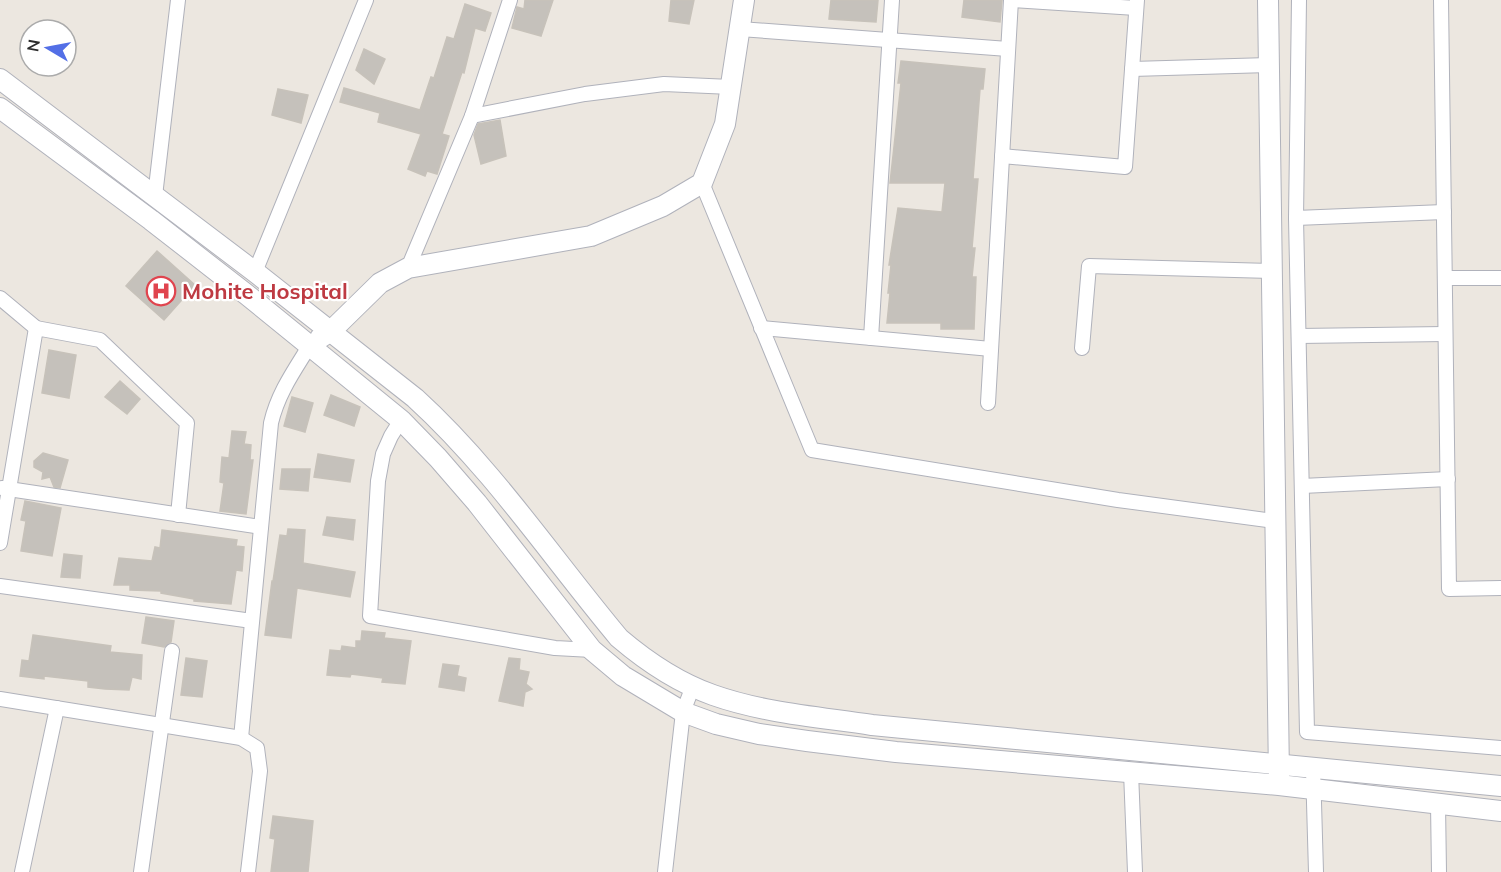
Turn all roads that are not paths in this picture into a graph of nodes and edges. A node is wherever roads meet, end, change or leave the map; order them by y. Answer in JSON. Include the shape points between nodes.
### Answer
{"nodes":[{"id":1,"x":178,"y":0,"type":"edge"},
{"id":2,"x":366,"y":0,"type":"edge"},
{"id":3,"x":510,"y":0,"type":"edge"},
{"id":4,"x":744,"y":0,"type":"edge"},
{"id":5,"x":892,"y":0,"type":"edge"},
{"id":6,"x":1011,"y":0,"type":"edge"},
{"id":7,"x":1268,"y":0,"type":"edge"},
{"id":8,"x":1299,"y":0,"type":"edge"},
{"id":9,"x":1441,"y":0,"type":"edge"},
{"id":10,"x":1137,"y":4,"type":"edge"},
{"id":11,"x":740,"y":29,"type":"junction"},
{"id":12,"x":890,"y":40,"type":"junction"},
{"id":13,"x":1008,"y":49,"type":"junction"},
{"id":14,"x":1269,"y":65,"type":"junction"},
{"id":15,"x":1132,"y":69,"type":"junction"},
{"id":16,"x":0,"y":79,"type":"edge"},
{"id":17,"x":731,"y":87,"type":"junction"},
{"id":18,"x":0,"y":108,"type":"edge"},
{"id":19,"x":472,"y":116,"type":"junction"},
{"id":20,"x":1002,"y":156,"type":"junction"},
{"id":21,"x":702,"y":183,"type":"junction"},
{"id":22,"x":155,"y":196,"type":"junction"},
{"id":23,"x":1444,"y":212,"type":"junction"},
{"id":24,"x":1296,"y":218,"type":"junction"},
{"id":25,"x":408,"y":268,"type":"junction"},
{"id":26,"x":1271,"y":271,"type":"junction"},
{"id":27,"x":255,"y":272,"type":"junction"},
{"id":28,"x":1445,"y":278,"type":"junction"},
{"id":29,"x":1501,"y":278,"type":"edge"},
{"id":30,"x":0,"y":298,"type":"edge"},
{"id":31,"x":36,"y":328,"type":"junction"},
{"id":32,"x":761,"y":328,"type":"junction"},
{"id":33,"x":331,"y":331,"type":"junction"},
{"id":34,"x":1445,"y":334,"type":"junction"},
{"id":35,"x":1299,"y":336,"type":"junction"},
{"id":36,"x":871,"y":338,"type":"junction"},
{"id":37,"x":310,"y":345,"type":"junction"},
{"id":38,"x":1083,"y":348,"type":"dead end"},
{"id":39,"x":991,"y":349,"type":"junction"},
{"id":40,"x":988,"y":403,"type":"dead end"},
{"id":41,"x":402,"y":420,"type":"junction"},
{"id":42,"x":1448,"y":479,"type":"junction"},
{"id":43,"x":1302,"y":486,"type":"junction"},
{"id":44,"x":4,"y":489,"type":"edge"},
{"id":45,"x":178,"y":514,"type":"junction"},
{"id":46,"x":1274,"y":521,"type":"junction"},
{"id":47,"x":261,"y":527,"type":"junction"},
{"id":48,"x":0,"y":543,"type":"edge"},
{"id":49,"x":0,"y":586,"type":"edge"},
{"id":50,"x":1501,"y":588,"type":"edge"},
{"id":51,"x":252,"y":621,"type":"junction"},
{"id":52,"x":592,"y":650,"type":"junction"},
{"id":53,"x":172,"y":651,"type":"dead end"},
{"id":54,"x":693,"y":686,"type":"junction"},
{"id":55,"x":0,"y":699,"type":"edge"},
{"id":56,"x":57,"y":708,"type":"junction"},
{"id":57,"x":683,"y":712,"type":"junction"},
{"id":58,"x":163,"y":725,"type":"junction"},
{"id":59,"x":240,"y":738,"type":"junction"},
{"id":60,"x":1501,"y":748,"type":"edge"},
{"id":61,"x":1279,"y":765,"type":"junction"},
{"id":62,"x":1313,"y":768,"type":"junction"},
{"id":63,"x":1131,"y":772,"type":"junction"},
{"id":64,"x":1279,"y":785,"type":"junction"},
{"id":65,"x":1501,"y":786,"type":"edge"},
{"id":66,"x":1312,"y":789,"type":"junction"},
{"id":67,"x":1438,"y":804,"type":"junction"},
{"id":68,"x":1501,"y":811,"type":"edge"},
{"id":69,"x":22,"y":872,"type":"edge"},
{"id":70,"x":141,"y":872,"type":"edge"},
{"id":71,"x":248,"y":872,"type":"edge"},
{"id":72,"x":665,"y":872,"type":"edge"},
{"id":73,"x":1135,"y":872,"type":"edge"},
{"id":74,"x":1316,"y":872,"type":"edge"},
{"id":75,"x":1439,"y":872,"type":"edge"}],
"edges":[{"from":1,"to":22,"type":"street"},
{"from":2,"to":27,"type":"street"},
{"from":3,"to":19,"type":"street"},
{"from":4,"to":11,"type":"main road"},
{"from":5,"to":12,"type":"street"},
{"from":6,"to":10,"type":"street"},
{"from":6,"to":13,"type":"street"},
{"from":7,"to":14,"type":"main road"},
{"from":8,"to":24,"type":"street"},
{"from":9,"to":23,"type":"street"},
{"from":10,"to":15,"type":"street"},
{"from":11,"to":12,"type":"street"},
{"from":11,"to":17,"type":"main road"},
{"from":12,"to":13,"type":"street"},
{"from":12,"to":36,"type":"street"},
{"from":13,"to":20,"type":"street"},
{"from":14,"to":15,"type":"street"},
{"from":14,"to":26,"type":"main road"},
{"from":15,"to":20,"type":"street","via":[[1125,167]]},
{"from":16,"to":22,"type":"main road"},
{"from":17,"to":19,"type":"street","via":[[664,84],[585,94]]},
{"from":17,"to":21,"type":"main road","via":[[725,124]]},
{"from":18,"to":37,"type":"main road"},
{"from":19,"to":25,"type":"street"},
{"from":20,"to":39,"type":"street"},
{"from":21,"to":25,"type":"main road","via":[[663,206],[591,236]]},
{"from":21,"to":32,"type":"street"},
{"from":22,"to":27,"type":"main road"},
{"from":23,"to":24,"type":"street"},
{"from":23,"to":28,"type":"street"},
{"from":24,"to":35,"type":"street"},
{"from":25,"to":33,"type":"main road","via":[[380,283]]},
{"from":26,"to":38,"type":"street","via":[[1089,266]]},
{"from":26,"to":46,"type":"main road"},
{"from":27,"to":33,"type":"main road"},
{"from":28,"to":29,"type":"street"},
{"from":28,"to":34,"type":"street"},
{"from":30,"to":31,"type":"street"},
{"from":31,"to":44,"type":"street"},
{"from":31,"to":45,"type":"street","via":[[100,340],[187,423]]},
{"from":32,"to":36,"type":"street"},
{"from":32,"to":46,"type":"street","via":[[812,450]]},
{"from":33,"to":37,"type":"main road"},
{"from":33,"to":54,"type":"main road","via":[[438,418],[619,638],[636,653]]},
{"from":34,"to":35,"type":"street"},
{"from":34,"to":42,"type":"street"},
{"from":35,"to":43,"type":"street"},
{"from":36,"to":39,"type":"street"},
{"from":37,"to":41,"type":"main road"},
{"from":37,"to":47,"type":"street","via":[[275,405]]},
{"from":39,"to":40,"type":"street"},
{"from":41,"to":52,"type":"main road","via":[[477,502]]},
{"from":41,"to":52,"type":"street","via":[[383,454],[378,481],[370,616],[555,648]]},
{"from":42,"to":43,"type":"street"},
{"from":42,"to":50,"type":"street","via":[[1449,589]]},
{"from":43,"to":60,"type":"street","via":[[1307,732]]},
{"from":44,"to":45,"type":"street"},
{"from":44,"to":48,"type":"street"},
{"from":45,"to":47,"type":"street"},
{"from":46,"to":61,"type":"main road"},
{"from":47,"to":51,"type":"street"},
{"from":49,"to":51,"type":"street"},
{"from":51,"to":59,"type":"street"},
{"from":52,"to":57,"type":"main road","via":[[623,676]]},
{"from":53,"to":58,"type":"street"},
{"from":54,"to":57,"type":"street"},
{"from":54,"to":61,"type":"main road","via":[[740,703],[872,725]]},
{"from":55,"to":56,"type":"street"},
{"from":56,"to":58,"type":"street"},
{"from":56,"to":69,"type":"street"},
{"from":57,"to":63,"type":"main road","via":[[748,731],[807,741]]},
{"from":57,"to":72,"type":"street"},
{"from":58,"to":59,"type":"street"},
{"from":58,"to":70,"type":"street"},
{"from":59,"to":71,"type":"street","via":[[257,748],[260,771]]},
{"from":61,"to":62,"type":"main road"},
{"from":61,"to":64,"type":"main road"},
{"from":62,"to":65,"type":"main road"},
{"from":62,"to":66,"type":"street"},
{"from":63,"to":64,"type":"main road"},
{"from":63,"to":73,"type":"street"},
{"from":64,"to":66,"type":"main road"},
{"from":66,"to":67,"type":"main road"},
{"from":66,"to":74,"type":"street"},
{"from":67,"to":68,"type":"main road"},
{"from":67,"to":75,"type":"street"}]}
